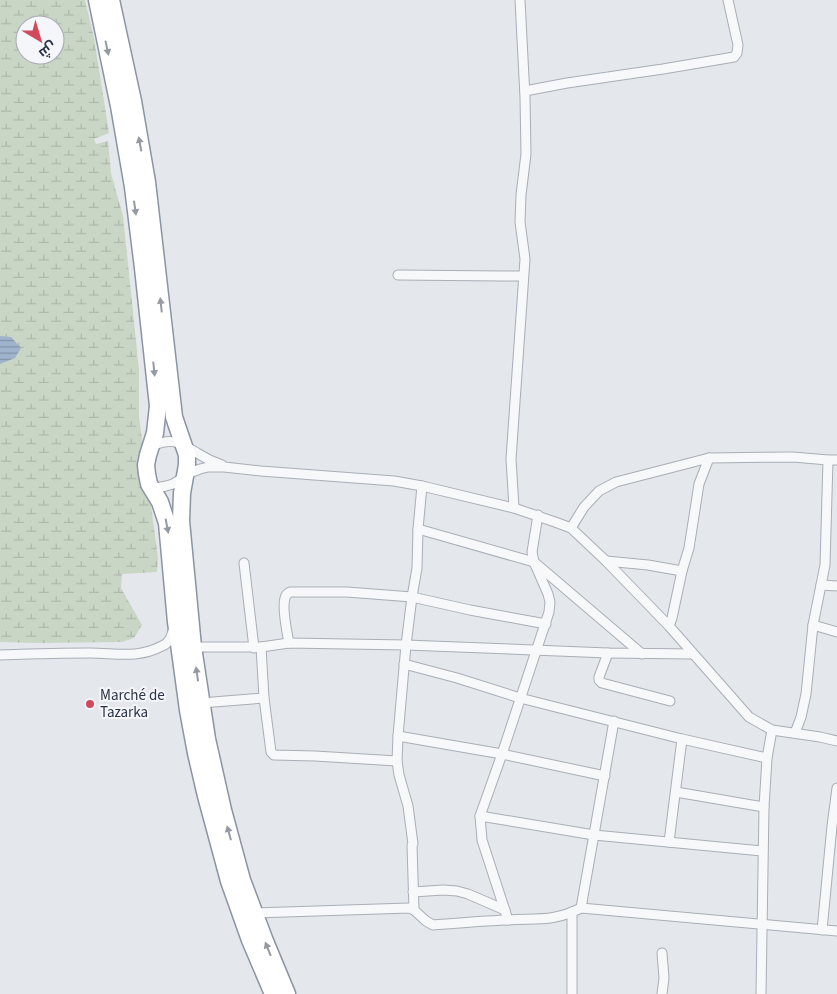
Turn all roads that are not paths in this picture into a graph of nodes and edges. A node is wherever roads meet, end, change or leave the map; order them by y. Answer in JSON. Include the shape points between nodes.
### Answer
{"nodes":[{"id":1,"x":97,"y":0,"type":"edge"},
{"id":2,"x":111,"y":0,"type":"edge"},
{"id":3,"x":520,"y":0,"type":"edge"},
{"id":4,"x":728,"y":0,"type":"edge"},
{"id":5,"x":525,"y":91,"type":"junction"},
{"id":6,"x":398,"y":274,"type":"dead end"},
{"id":7,"x":523,"y":276,"type":"junction"},
{"id":8,"x":184,"y":445,"type":"junction"},
{"id":9,"x":152,"y":446,"type":"junction"},
{"id":10,"x":709,"y":458,"type":"junction"},
{"id":11,"x":832,"y":460,"type":"edge"},
{"id":12,"x":224,"y":466,"type":"junction"},
{"id":13,"x":186,"y":476,"type":"junction"},
{"id":14,"x":422,"y":486,"type":"junction"},
{"id":15,"x":152,"y":489,"type":"junction"},
{"id":16,"x":514,"y":508,"type":"junction"},
{"id":17,"x":538,"y":516,"type":"junction"},
{"id":18,"x":418,"y":528,"type":"junction"},
{"id":19,"x":571,"y":528,"type":"junction"},
{"id":20,"x":606,"y":561,"type":"junction"},
{"id":21,"x":534,"y":562,"type":"junction"},
{"id":22,"x":244,"y":563,"type":"dead end"},
{"id":23,"x":682,"y":571,"type":"junction"},
{"id":24,"x":821,"y":585,"type":"junction"},
{"id":25,"x":837,"y":586,"type":"edge"},
{"id":26,"x":412,"y":597,"type":"junction"},
{"id":27,"x":176,"y":622,"type":"junction"},
{"id":28,"x":546,"y":624,"type":"junction"},
{"id":29,"x":813,"y":625,"type":"junction"},
{"id":30,"x":669,"y":626,"type":"junction"},
{"id":31,"x":837,"y":632,"type":"edge"},
{"id":32,"x":289,"y":643,"type":"junction"},
{"id":33,"x":406,"y":645,"type":"junction"},
{"id":34,"x":194,"y":647,"type":"junction"},
{"id":35,"x":257,"y":648,"type":"junction"},
{"id":36,"x":537,"y":650,"type":"junction"},
{"id":37,"x":608,"y":653,"type":"junction"},
{"id":38,"x":642,"y":654,"type":"junction"},
{"id":39,"x":693,"y":654,"type":"junction"},
{"id":40,"x":0,"y":655,"type":"edge"},
{"id":41,"x":404,"y":664,"type":"junction"},
{"id":42,"x":264,"y":698,"type":"junction"},
{"id":43,"x":520,"y":698,"type":"junction"},
{"id":44,"x":670,"y":701,"type":"dead end"},
{"id":45,"x":201,"y":703,"type":"junction"},
{"id":46,"x":614,"y":721,"type":"junction"},
{"id":47,"x":772,"y":730,"type":"junction"},
{"id":48,"x":795,"y":733,"type":"junction"},
{"id":49,"x":398,"y":736,"type":"junction"},
{"id":50,"x":682,"y":739,"type":"junction"},
{"id":51,"x":837,"y":741,"type":"edge"},
{"id":52,"x":502,"y":754,"type":"junction"},
{"id":53,"x":767,"y":758,"type":"junction"},
{"id":54,"x":397,"y":761,"type":"junction"},
{"id":55,"x":605,"y":776,"type":"junction"},
{"id":56,"x":837,"y":788,"type":"edge"},
{"id":57,"x":676,"y":792,"type":"junction"},
{"id":58,"x":764,"y":807,"type":"junction"},
{"id":59,"x":480,"y":816,"type":"junction"},
{"id":60,"x":594,"y":835,"type":"junction"},
{"id":61,"x":669,"y":842,"type":"junction"},
{"id":62,"x":762,"y":851,"type":"junction"},
{"id":63,"x":413,"y":892,"type":"junction"},
{"id":64,"x":581,"y":908,"type":"junction"},
{"id":65,"x":414,"y":910,"type":"junction"},
{"id":66,"x":505,"y":910,"type":"junction"},
{"id":67,"x":572,"y":912,"type":"junction"},
{"id":68,"x":254,"y":913,"type":"junction"},
{"id":69,"x":508,"y":920,"type":"junction"},
{"id":70,"x":761,"y":924,"type":"junction"},
{"id":71,"x":822,"y":930,"type":"junction"},
{"id":72,"x":837,"y":931,"type":"edge"},
{"id":73,"x":662,"y":953,"type":"dead end"},
{"id":74,"x":273,"y":994,"type":"edge"},
{"id":75,"x":287,"y":994,"type":"edge"},
{"id":76,"x":572,"y":994,"type":"edge"},
{"id":77,"x":662,"y":994,"type":"edge"},
{"id":78,"x":761,"y":994,"type":"edge"}],
"edges":[{"from":1,"to":9,"type":"highway","one_way":true,"via":[[121,114],[139,235],[158,406]]},
{"from":8,"to":2,"type":"highway","one_way":true,"via":[[172,403],[140,142]]},
{"from":3,"to":5,"type":"street"},
{"from":4,"to":5,"type":"street","via":[[738,49],[734,57]]},
{"from":5,"to":7,"type":"street","via":[[526,154],[520,222],[525,259]]},
{"from":6,"to":7,"type":"street"},
{"from":7,"to":16,"type":"street","via":[[512,459]]},
{"from":8,"to":9,"type":"street","via":[[171,442]]},
{"from":8,"to":12,"type":"street"},
{"from":8,"to":13,"type":"highway"},
{"from":9,"to":15,"type":"highway","via":[[146,465]]},
{"from":10,"to":11,"type":"street"},
{"from":10,"to":19,"type":"street","via":[[616,482],[599,491]]},
{"from":10,"to":23,"type":"street","via":[[699,484]]},
{"from":11,"to":24,"type":"street"},
{"from":12,"to":13,"type":"street","via":[[208,467]]},
{"from":12,"to":14,"type":"street"},
{"from":13,"to":15,"type":"street","via":[[173,484]]},
{"from":13,"to":34,"type":"highway","via":[[181,521]]},
{"from":14,"to":16,"type":"street"},
{"from":14,"to":18,"type":"street"},
{"from":15,"to":27,"type":"highway","one_way":true,"via":[[167,523]]},
{"from":16,"to":17,"type":"street"},
{"from":17,"to":19,"type":"street"},
{"from":17,"to":21,"type":"street","via":[[532,552]]},
{"from":18,"to":21,"type":"street"},
{"from":18,"to":26,"type":"street"},
{"from":19,"to":20,"type":"street"},
{"from":20,"to":23,"type":"street","via":[[648,564]]},
{"from":20,"to":30,"type":"street"},
{"from":21,"to":28,"type":"street","via":[[550,602]]},
{"from":21,"to":38,"type":"street"},
{"from":22,"to":35,"type":"street"},
{"from":23,"to":30,"type":"street"},
{"from":24,"to":25,"type":"street"},
{"from":24,"to":29,"type":"street"},
{"from":26,"to":28,"type":"street"},
{"from":26,"to":32,"type":"street","via":[[290,592],[284,600]]},
{"from":26,"to":33,"type":"street"},
{"from":27,"to":40,"type":"street","via":[[166,644],[141,654]]},
{"from":27,"to":74,"type":"highway","via":[[196,753],[216,839],[239,911]]},
{"from":28,"to":36,"type":"street"},
{"from":29,"to":31,"type":"street"},
{"from":29,"to":48,"type":"street","via":[[806,694]]},
{"from":30,"to":39,"type":"street"},
{"from":32,"to":33,"type":"street"},
{"from":32,"to":35,"type":"street"},
{"from":33,"to":36,"type":"street"},
{"from":33,"to":41,"type":"street"},
{"from":34,"to":35,"type":"street"},
{"from":45,"to":34,"type":"highway","one_way":true},
{"from":35,"to":42,"type":"street"},
{"from":36,"to":37,"type":"street"},
{"from":36,"to":43,"type":"street"},
{"from":37,"to":38,"type":"street"},
{"from":37,"to":44,"type":"street","via":[[599,677],[602,684]]},
{"from":38,"to":39,"type":"street"},
{"from":39,"to":47,"type":"street","via":[[749,716]]},
{"from":41,"to":43,"type":"street"},
{"from":41,"to":49,"type":"street"},
{"from":42,"to":45,"type":"street"},
{"from":42,"to":54,"type":"street","via":[[274,755]]},
{"from":43,"to":46,"type":"street"},
{"from":43,"to":52,"type":"street"},
{"from":68,"to":45,"type":"highway","one_way":true,"via":[[223,810]]},
{"from":46,"to":50,"type":"street"},
{"from":46,"to":55,"type":"street"},
{"from":47,"to":48,"type":"street"},
{"from":47,"to":53,"type":"street"},
{"from":48,"to":51,"type":"street"},
{"from":49,"to":52,"type":"street"},
{"from":49,"to":54,"type":"street"},
{"from":50,"to":53,"type":"street"},
{"from":50,"to":57,"type":"street"},
{"from":52,"to":55,"type":"street"},
{"from":52,"to":59,"type":"street"},
{"from":53,"to":58,"type":"street"},
{"from":54,"to":63,"type":"street","via":[[413,844]]},
{"from":55,"to":60,"type":"street"},
{"from":56,"to":71,"type":"street"},
{"from":57,"to":58,"type":"street"},
{"from":57,"to":61,"type":"street"},
{"from":58,"to":62,"type":"street"},
{"from":59,"to":60,"type":"street"},
{"from":59,"to":66,"type":"street","via":[[482,840]]},
{"from":60,"to":61,"type":"street"},
{"from":60,"to":64,"type":"street"},
{"from":61,"to":62,"type":"street"},
{"from":62,"to":70,"type":"street"},
{"from":63,"to":65,"type":"street"},
{"from":63,"to":66,"type":"street","via":[[457,890]]},
{"from":64,"to":67,"type":"street"},
{"from":64,"to":70,"type":"street"},
{"from":65,"to":68,"type":"street"},
{"from":65,"to":69,"type":"street","via":[[433,925]]},
{"from":66,"to":69,"type":"street"},
{"from":67,"to":69,"type":"street","via":[[558,917]]},
{"from":67,"to":76,"type":"street"},
{"from":75,"to":68,"type":"highway","one_way":true},
{"from":70,"to":71,"type":"street"},
{"from":70,"to":78,"type":"street"},
{"from":71,"to":72,"type":"street"},
{"from":73,"to":77,"type":"street"}]}
